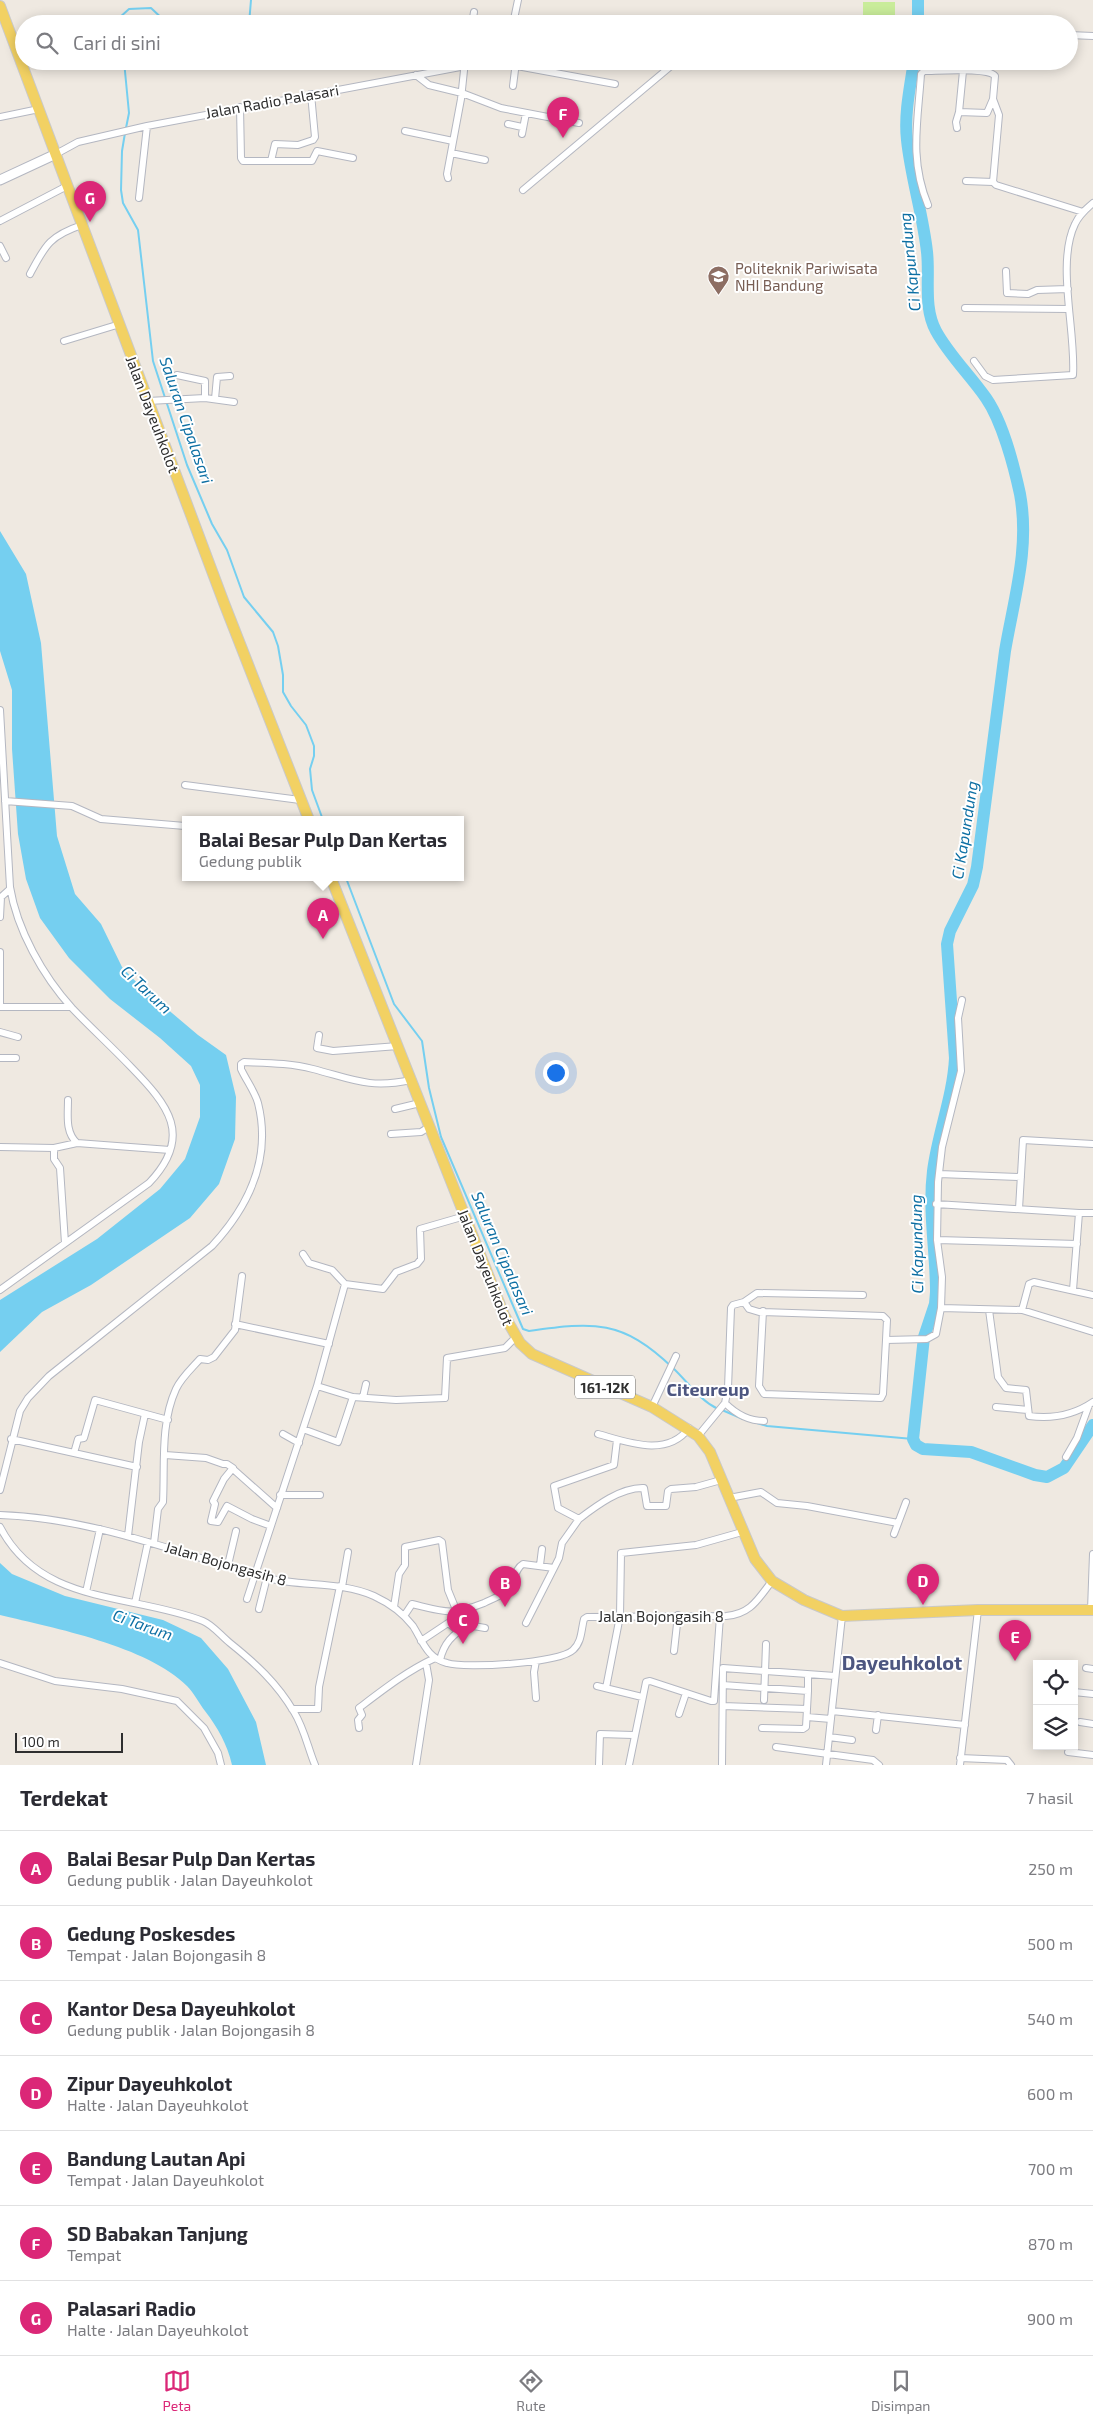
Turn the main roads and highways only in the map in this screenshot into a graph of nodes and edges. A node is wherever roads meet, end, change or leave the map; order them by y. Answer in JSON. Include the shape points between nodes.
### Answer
{"nodes":[{"id":1,"x":0,"y":6,"type":"edge"},
{"id":2,"x":15,"y":46,"type":"edge"},
{"id":3,"x":24,"y":70,"type":"edge"},
{"id":4,"x":56,"y":154,"type":"junction"},
{"id":5,"x":0,"y":180,"type":"edge"},
{"id":6,"x":307,"y":816,"type":"edge"},
{"id":7,"x":332,"y":881,"type":"edge"},
{"id":8,"x":1092,"y":1610,"type":"edge"}],
"edges":[{"from":1,"to":2,"type":"main road","name":"Jalan Dayeuhkolot"},
{"from":3,"to":4,"type":"main road","name":"Jalan Dayeuhkolot"},
{"from":4,"to":5,"type":"main road"},
{"from":4,"to":6,"type":"main road","name":"Jalan Dayeuhkolot"},
{"from":7,"to":8,"type":"main road","name":"Jalan Dayeuhkolot","number":"161-12K","via":[[504,1315],[526,1349],[542,1360],[652,1407],[698,1436],[710,1452],[755,1558],[772,1581],[804,1600],[842,1616],[978,1610]]}]}
